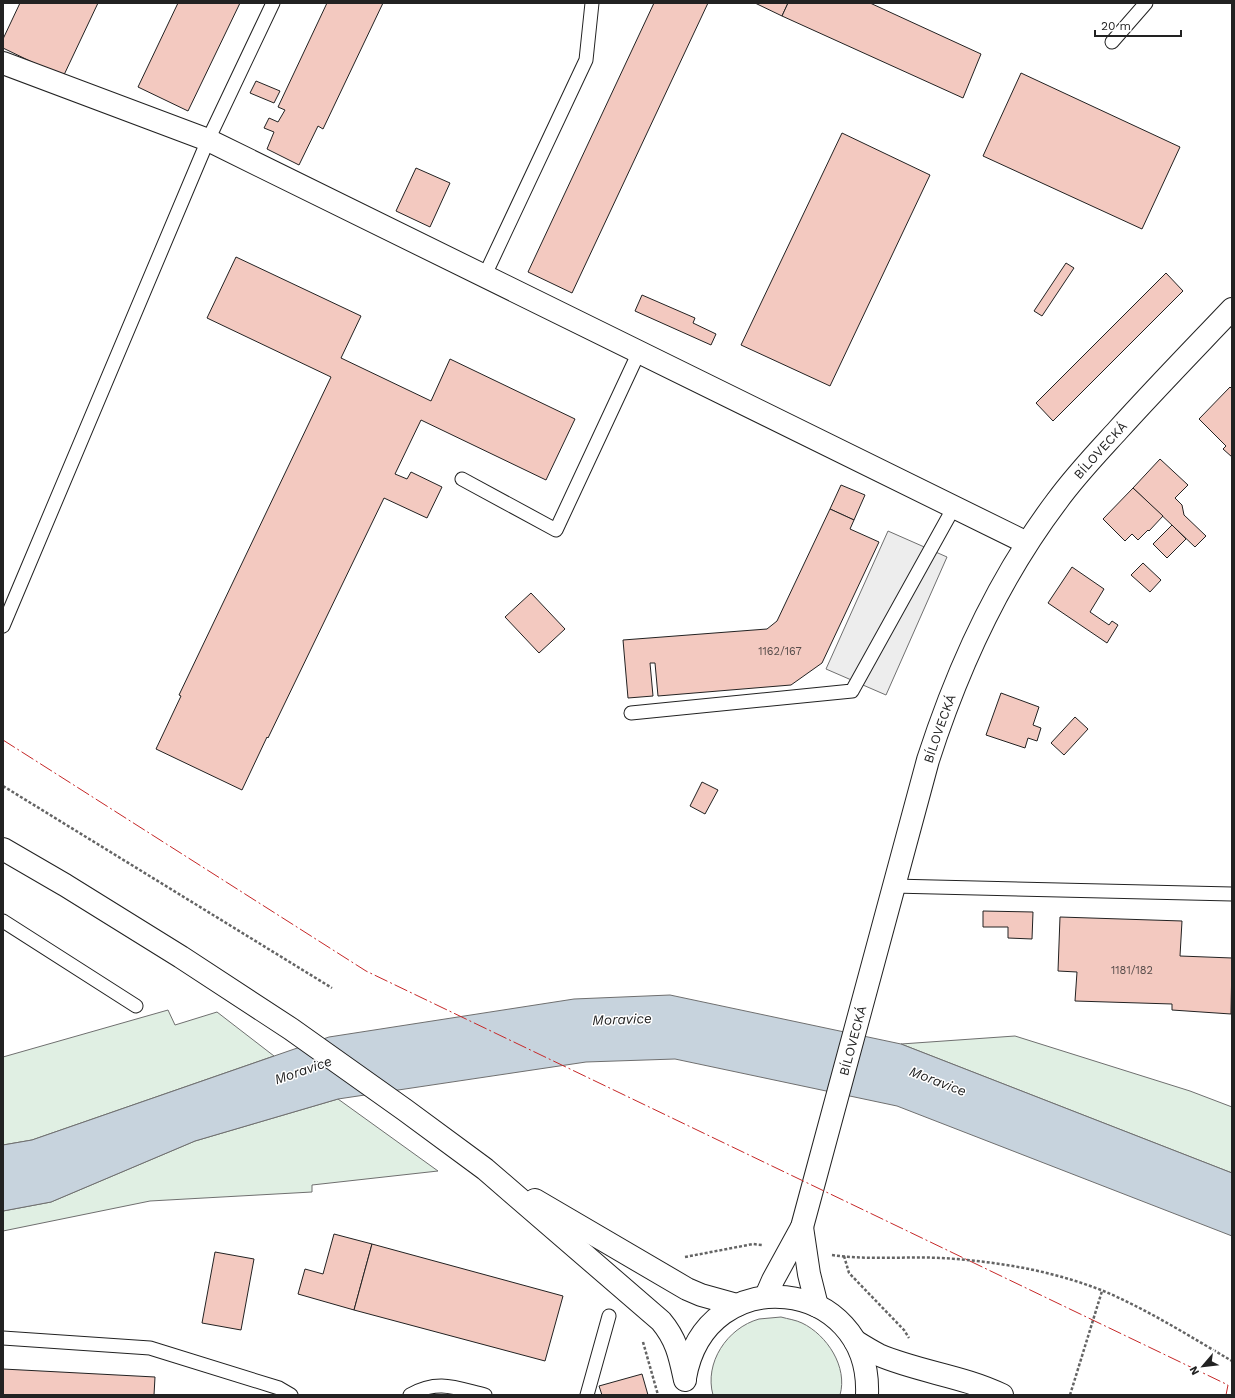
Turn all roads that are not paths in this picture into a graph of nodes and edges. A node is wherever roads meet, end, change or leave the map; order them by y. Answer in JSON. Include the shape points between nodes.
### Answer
{"nodes":[{"id":1,"x":273,"y":3,"type":"edge"},
{"id":2,"x":592,"y":3,"type":"edge"},
{"id":3,"x":1146,"y":3,"type":"edge"},
{"id":4,"x":1112,"y":42,"type":"dead end"},
{"id":5,"x":3,"y":63,"type":"edge"},
{"id":6,"x":208,"y":140,"type":"junction"},
{"id":7,"x":484,"y":277,"type":"junction"},
{"id":8,"x":1232,"y":309,"type":"edge"},
{"id":9,"x":639,"y":352,"type":"junction"},
{"id":10,"x":462,"y":479,"type":"dead end"},
{"id":11,"x":954,"y":507,"type":"junction"},
{"id":12,"x":1027,"y":543,"type":"junction"},
{"id":13,"x":3,"y":626,"type":"edge"},
{"id":14,"x":630,"y":713,"type":"dead end"},
{"id":15,"x":3,"y":849,"type":"edge"},
{"id":16,"x":893,"y":886,"type":"junction"},
{"id":17,"x":1232,"y":894,"type":"edge"},
{"id":18,"x":3,"y":921,"type":"edge"},
{"id":19,"x":136,"y":1006,"type":"dead end"},
{"id":20,"x":485,"y":1169,"type":"junction"},
{"id":21,"x":802,"y":1227,"type":"junction"},
{"id":22,"x":766,"y":1296,"type":"junction"},
{"id":23,"x":737,"y":1305,"type":"junction"},
{"id":24,"x":817,"y":1306,"type":"junction"},
{"id":25,"x":609,"y":1316,"type":"dead end"},
{"id":26,"x":3,"y":1338,"type":"edge"},
{"id":27,"x":855,"y":1341,"type":"junction"},
{"id":28,"x":685,"y":1388,"type":"edge"},
{"id":29,"x":291,"y":1395,"type":"edge"},
{"id":30,"x":410,"y":1395,"type":"edge"},
{"id":31,"x":485,"y":1395,"type":"edge"},
{"id":32,"x":587,"y":1395,"type":"edge"},
{"id":33,"x":867,"y":1395,"type":"edge"},
{"id":34,"x":1002,"y":1395,"type":"edge"}],
"edges":[{"from":1,"to":6,"type":"lane"},
{"from":2,"to":7,"type":"lane","via":[[586,60]]},
{"from":3,"to":4,"type":"lane"},
{"from":5,"to":6,"type":"main road"},
{"from":6,"to":7,"type":"main road"},
{"from":6,"to":13,"type":"lane"},
{"from":7,"to":9,"type":"main road"},
{"from":8,"to":12,"type":"main road","name":"BÍLOVECKÁ","via":[[1105,444],[1057,501]]},
{"from":9,"to":10,"type":"lane","via":[[556,530]]},
{"from":9,"to":11,"type":"main road"},
{"from":11,"to":12,"type":"main road"},
{"from":11,"to":14,"type":"lane","via":[[852,691]]},
{"from":12,"to":16,"type":"main road","name":"BÍLOVECKÁ","via":[[980,626],[953,688],[928,760]]},
{"from":15,"to":20,"type":"main road","via":[[181,957],[291,1029]]},
{"from":16,"to":17,"type":"lane"},
{"from":16,"to":21,"type":"main road","name":"BÍLOVECKÁ"},
{"from":18,"to":19,"type":"lane"},
{"from":20,"to":23,"type":"main road","via":[[687,1289]]},
{"from":20,"to":28,"type":"main road","via":[[661,1321],[676,1344]]},
{"from":21,"to":22,"type":"main road"},
{"from":21,"to":24,"type":"main road"},
{"from":22,"to":23,"type":"main road"},
{"from":22,"to":24,"type":"main road","via":[[805,1300]]},
{"from":23,"to":28,"type":"main road","via":[[717,1317],[702,1334],[691,1356]]},
{"from":24,"to":27,"type":"main road","via":[[839,1321]]},
{"from":25,"to":32,"type":"lane"},
{"from":26,"to":29,"type":"lane","via":[[150,1348],[279,1388]]},
{"from":27,"to":33,"type":"main road","via":[[864,1362]]},
{"from":27,"to":34,"type":"main road","via":[[879,1355]]},
{"from":30,"to":31,"type":"lane","via":[[420,1389],[445,1386]]}]}
